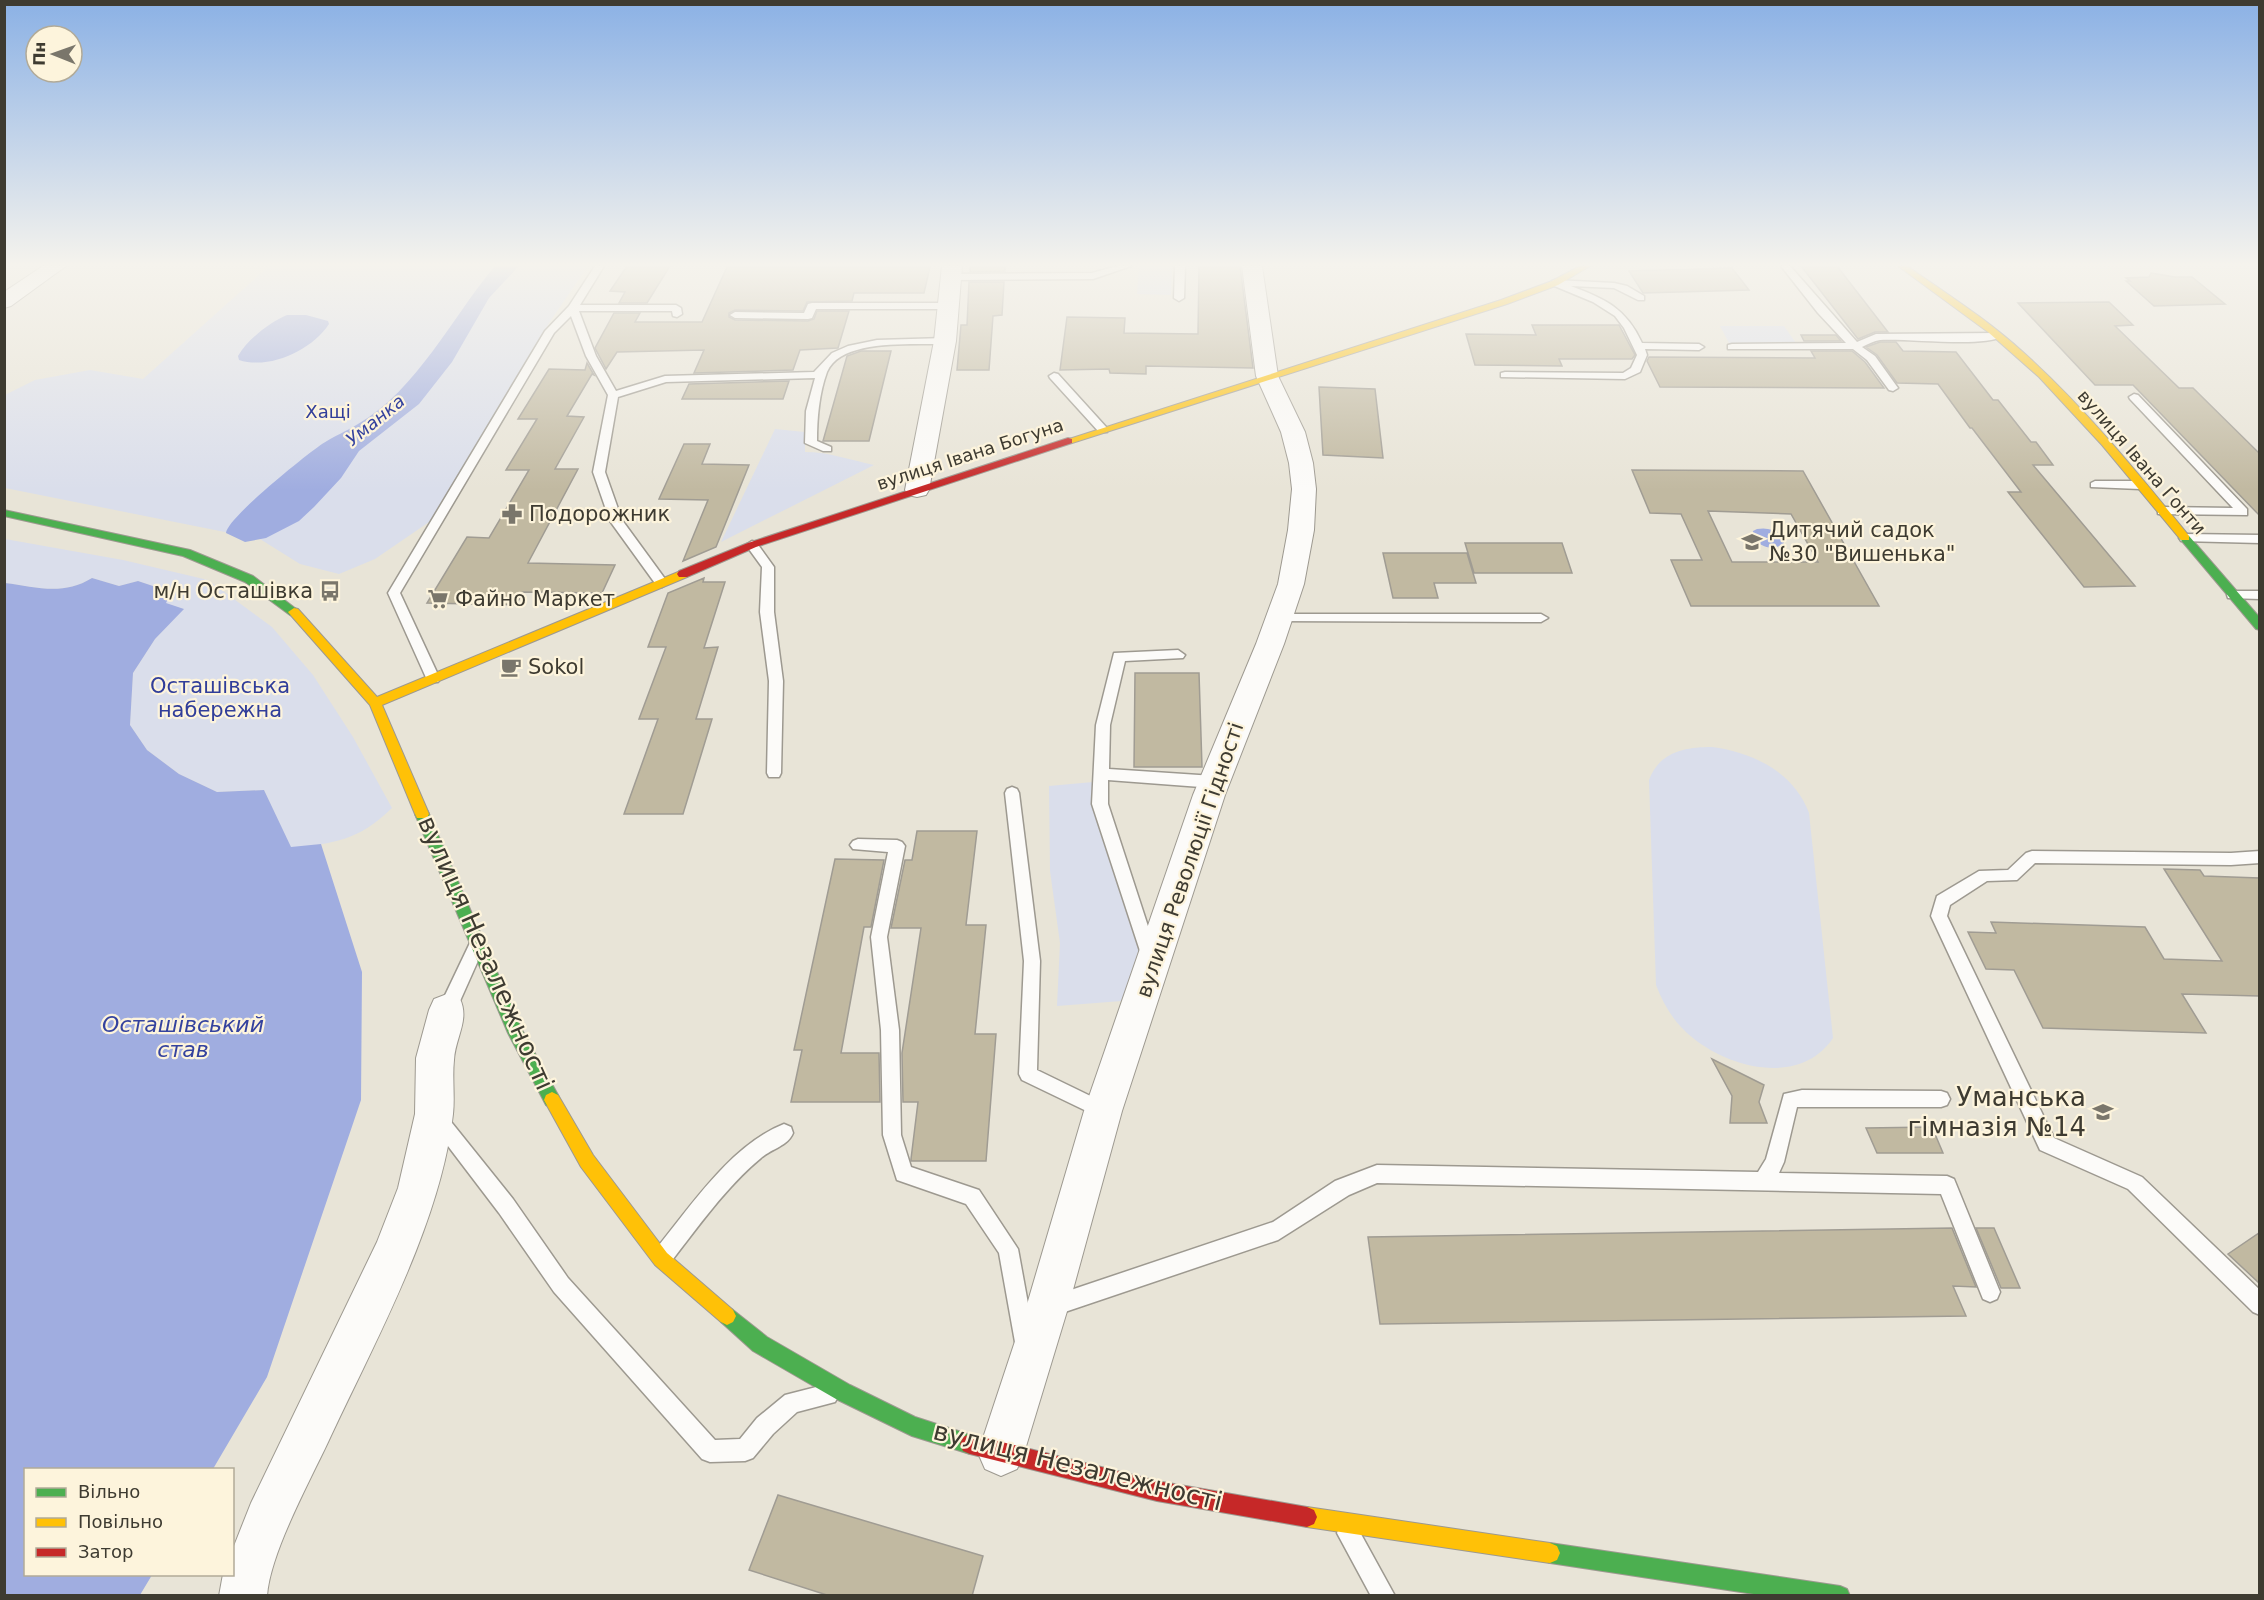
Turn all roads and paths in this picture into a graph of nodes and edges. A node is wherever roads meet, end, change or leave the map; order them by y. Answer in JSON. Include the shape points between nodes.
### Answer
{"nodes":[{"id":1,"x":545,"y":341,"type":"edge"},
{"id":2,"x":585,"y":341,"type":"edge"},
{"id":3,"x":945,"y":341,"type":"joint"},
{"id":4,"x":1262,"y":341,"type":"edge"},
{"id":5,"x":1380,"y":341,"type":"edge"},
{"id":6,"x":1635,"y":341,"type":"edge"},
{"id":7,"x":1850,"y":341,"type":"edge"},
{"id":8,"x":1867,"y":341,"type":"edge"},
{"id":9,"x":2002,"y":341,"type":"edge"},
{"id":10,"x":1638,"y":346,"type":"junction"},
{"id":11,"x":1699,"y":346,"type":"dead end"},
{"id":12,"x":1855,"y":346,"type":"junction"},
{"id":13,"x":1732,"y":347,"type":"dead end"},
{"id":14,"x":822,"y":372,"type":"junction"},
{"id":15,"x":1505,"y":375,"type":"dead end"},
{"id":16,"x":1054,"y":376,"type":"dead end"},
{"id":17,"x":1267,"y":376,"type":"junction"},
{"id":18,"x":1893,"y":388,"type":"dead end"},
{"id":19,"x":613,"y":395,"type":"junction"},
{"id":20,"x":2134,"y":397,"type":"dead end"},
{"id":21,"x":1103,"y":430,"type":"junction"},
{"id":22,"x":827,"y":449,"type":"dead end"},
{"id":23,"x":2140,"y":485,"type":"junction"},
{"id":24,"x":2095,"y":486,"type":"dead end"},
{"id":25,"x":917,"y":490,"type":"junction"},
{"id":26,"x":2162,"y":511,"type":"junction"},
{"id":27,"x":4,"y":513,"type":"edge"},
{"id":28,"x":2185,"y":538,"type":"junction"},
{"id":29,"x":2259,"y":539,"type":"edge"},
{"id":30,"x":752,"y":544,"type":"junction"},
{"id":31,"x":662,"y":583,"type":"junction"},
{"id":32,"x":2234,"y":595,"type":"junction"},
{"id":33,"x":2259,"y":595,"type":"edge"},
{"id":34,"x":1279,"y":618,"type":"junction"},
{"id":35,"x":1540,"y":618,"type":"dead end"},
{"id":36,"x":2259,"y":626,"type":"edge"},
{"id":37,"x":1178,"y":655,"type":"dead end"},
{"id":38,"x":433,"y":679,"type":"junction"},
{"id":39,"x":375,"y":703,"type":"junction"},
{"id":40,"x":774,"y":772,"type":"dead end"},
{"id":41,"x":1101,"y":774,"type":"junction"},
{"id":42,"x":1214,"y":782,"type":"junction"},
{"id":43,"x":1012,"y":793,"type":"dead end"},
{"id":44,"x":858,"y":845,"type":"dead end"},
{"id":45,"x":2259,"y":857,"type":"edge"},
{"id":46,"x":478,"y":942,"type":"junction"},
{"id":47,"x":1153,"y":966,"type":"junction"},
{"id":48,"x":447,"y":1011,"type":"joint"},
{"id":49,"x":1941,"y":1099,"type":"dead end"},
{"id":50,"x":1103,"y":1111,"type":"junction"},
{"id":51,"x":434,"y":1114,"type":"junction"},
{"id":52,"x":784,"y":1133,"type":"dead end"},
{"id":53,"x":1763,"y":1182,"type":"junction"},
{"id":54,"x":661,"y":1258,"type":"junction"},
{"id":55,"x":1990,"y":1292,"type":"dead end"},
{"id":56,"x":2259,"y":1305,"type":"edge"},
{"id":57,"x":1047,"y":1308,"type":"junction"},
{"id":58,"x":1029,"y":1365,"type":"junction"},
{"id":59,"x":843,"y":1392,"type":"junction"},
{"id":60,"x":1001,"y":1453,"type":"junction"},
{"id":61,"x":1342,"y":1523,"type":"junction"},
{"id":62,"x":1819,"y":1594,"type":"edge"},
{"id":63,"x":243,"y":1596,"type":"edge"},
{"id":64,"x":1384,"y":1596,"type":"edge"}],
"edges":[{"from":1,"to":38,"type":"lane","via":[[394,593]]},
{"from":2,"to":19,"type":"lane"},
{"from":3,"to":14,"type":"lane","via":[[859,345],[835,354]]},
{"from":3,"to":25,"type":"street"},
{"from":4,"to":17,"type":"street","name":"вулиця Революції Гідності"},
{"from":5,"to":17,"type":"main road","name":"вулиця Івана Богуна"},
{"from":6,"to":10,"type":"lane"},
{"from":7,"to":12,"type":"lane"},
{"from":8,"to":12,"type":"lane"},
{"from":9,"to":23,"type":"main road","name":"вулиця Івана Ґонти","via":[[2045,378]]},
{"from":10,"to":11,"type":"lane"},
{"from":10,"to":15,"type":"lane","via":[[1640,362],[1636,370],[1625,376]]},
{"from":12,"to":13,"type":"lane"},
{"from":12,"to":18,"type":"lane","via":[[1871,358]]},
{"from":14,"to":19,"type":"lane","via":[[665,379]]},
{"from":14,"to":22,"type":"lane","via":[[812,411],[811,443]]},
{"from":16,"to":21,"type":"lane"},
{"from":17,"to":21,"type":"main road","name":"вулиця Івана Богуна"},
{"from":17,"to":34,"type":"street","name":"вулиця Революції Гідності","via":[[1293,432],[1304,489],[1291,584]]},
{"from":19,"to":31,"type":"lane","via":[[599,472],[616,521]]},
{"from":20,"to":26,"type":"lane","via":[[2243,512]]},
{"from":21,"to":25,"type":"main road","name":"вулиця Івана Богуна"},
{"from":23,"to":24,"type":"lane"},
{"from":23,"to":26,"type":"main road","name":"вулиця Івана Ґонти"},
{"from":25,"to":30,"type":"main road","name":"вулиця Івана Богуна"},
{"from":26,"to":28,"type":"main road","name":"вулиця Івана Ґонти"},
{"from":27,"to":39,"type":"main road","name":"вулиця Незалежності","via":[[186,554],[249,579],[297,614]]},
{"from":28,"to":29,"type":"lane"},
{"from":28,"to":32,"type":"main road","name":"вулиця Івана Ґонти"},
{"from":30,"to":31,"type":"main road","name":"вулиця Івана Богуна"},
{"from":30,"to":40,"type":"lane","via":[[768,567],[767,612],[777,681]]},
{"from":31,"to":38,"type":"main road","name":"вулиця Івана Богуна"},
{"from":32,"to":33,"type":"lane"},
{"from":32,"to":36,"type":"main road","name":"вулиця Івана Ґонти"},
{"from":34,"to":35,"type":"lane"},
{"from":34,"to":42,"type":"street","name":"вулиця Революції Гідності"},
{"from":37,"to":41,"type":"lane","via":[[1119,656],[1103,725]]},
{"from":38,"to":39,"type":"main road","name":"вулиця Івана Богуна"},
{"from":39,"to":46,"type":"main road","name":"вулиця Незалежності"},
{"from":41,"to":42,"type":"lane"},
{"from":41,"to":47,"type":"lane","via":[[1100,804]]},
{"from":42,"to":47,"type":"street","name":"вулиця Революції Гідності"},
{"from":43,"to":50,"type":"lane","via":[[1032,961],[1028,1074]]},
{"from":44,"to":58,"type":"lane","via":[[897,846],[879,938],[890,1030],[892,1135],[904,1174],[972,1197],[1008,1249]]},
{"from":45,"to":56,"type":"lane","via":[[2032,857],[2011,876],[1985,875],[1943,902],[1939,916],[2046,1144],[2135,1183]]},
{"from":46,"to":48,"type":"lane"},
{"from":46,"to":54,"type":"main road","name":"вулиця Незалежності","via":[[516,1033],[551,1099],[587,1161]]},
{"from":47,"to":50,"type":"street","name":"вулиця Революції Гідності"},
{"from":48,"to":51,"type":"street","via":[[435,1058]]},
{"from":49,"to":53,"type":"lane","via":[[1790,1100],[1774,1162]]},
{"from":50,"to":57,"type":"street","name":"вулиця Революції Гідності"},
{"from":51,"to":59,"type":"lane","via":[[561,1285],[710,1451],[745,1450],[792,1402]]},
{"from":51,"to":63,"type":"street","via":[[418,1188],[394,1252],[268,1520],[244,1583]]},
{"from":52,"to":54,"type":"lane","via":[[754,1151]]},
{"from":53,"to":55,"type":"lane","via":[[1947,1185]]},
{"from":53,"to":57,"type":"lane","via":[[1377,1174],[1342,1188],[1278,1230]]},
{"from":54,"to":59,"type":"main road","name":"вулиця Незалежності","via":[[760,1344]]},
{"from":57,"to":58,"type":"street","name":"вулиця Революції Гідності"},
{"from":58,"to":60,"type":"street","name":"вулиця Революції Гідності"},
{"from":59,"to":60,"type":"main road","name":"вулиця Незалежності","via":[[912,1426]]},
{"from":60,"to":61,"type":"main road","name":"вулиця Незалежності","via":[[1157,1491]]},
{"from":61,"to":62,"type":"main road","name":"вулиця Незалежності"},
{"from":61,"to":64,"type":"lane"}]}
